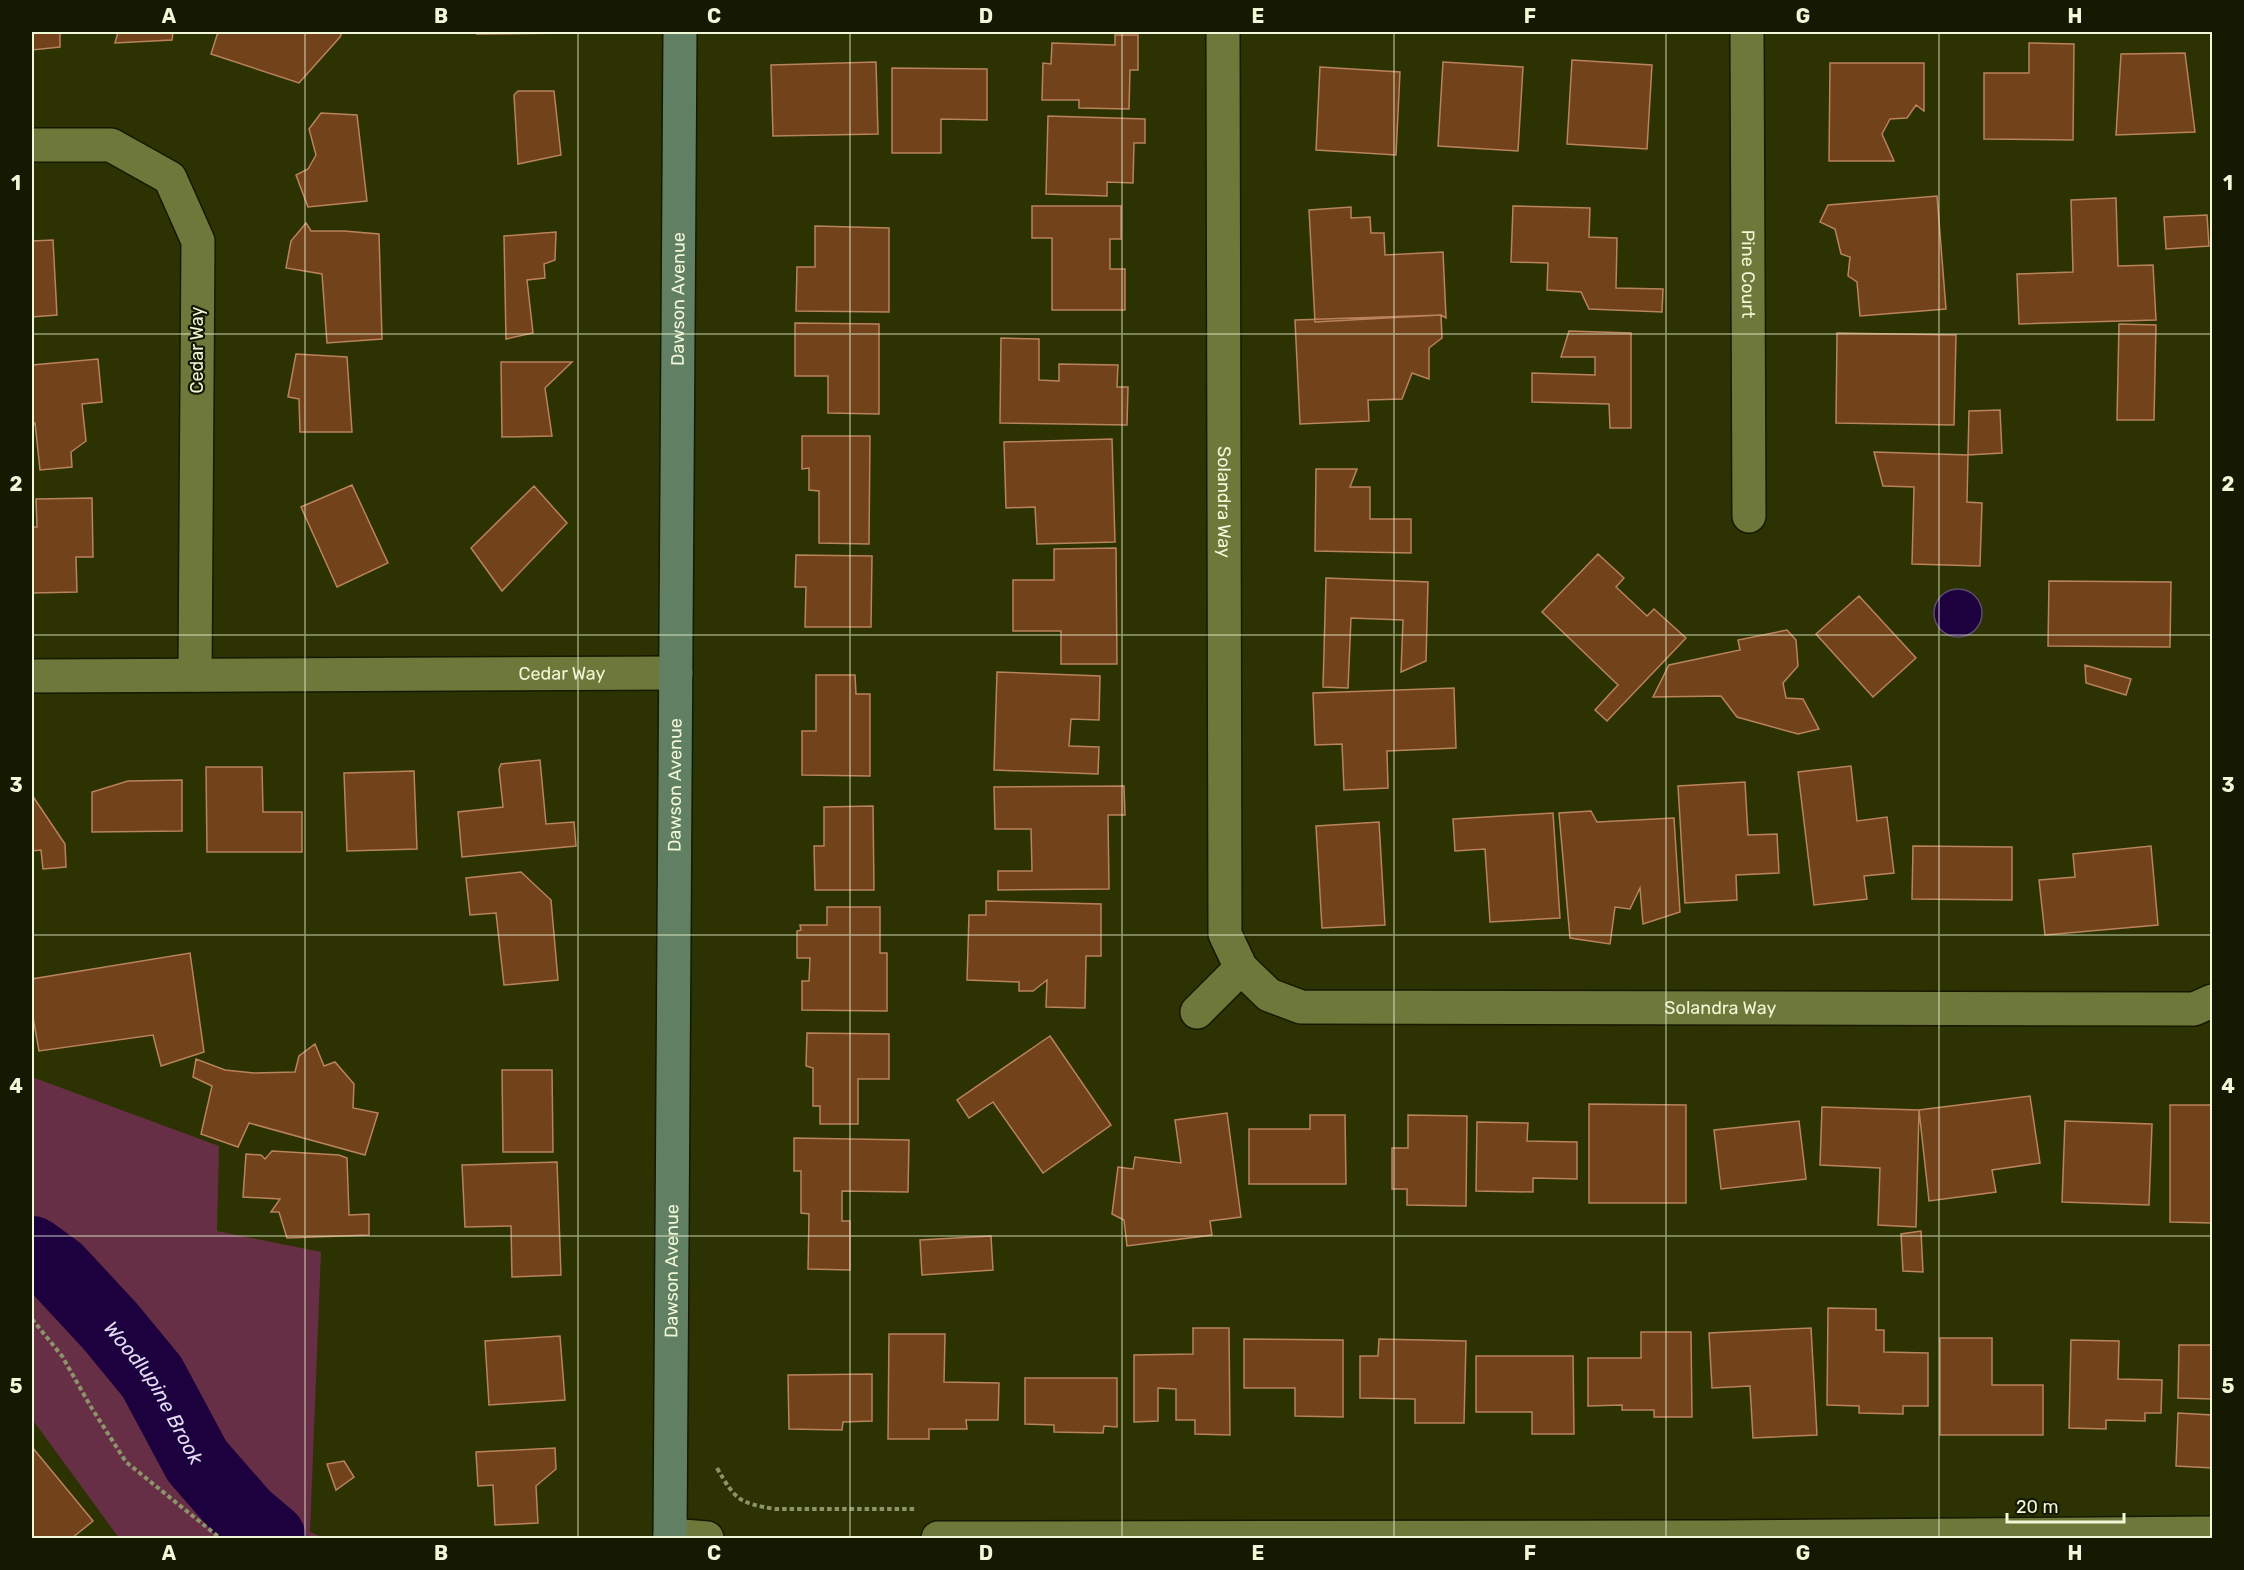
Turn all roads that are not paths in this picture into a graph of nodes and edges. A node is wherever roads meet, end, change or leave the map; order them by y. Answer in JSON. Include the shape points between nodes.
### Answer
{"nodes":[{"id":1,"x":680,"y":32,"type":"edge"},
{"id":2,"x":1223,"y":32,"type":"edge"},
{"id":3,"x":1747,"y":32,"type":"edge"},
{"id":4,"x":32,"y":145,"type":"edge"},
{"id":5,"x":1749,"y":516,"type":"dead end"},
{"id":6,"x":676,"y":673,"type":"junction"},
{"id":7,"x":195,"y":675,"type":"junction"},
{"id":8,"x":32,"y":676,"type":"edge"},
{"id":9,"x":1241,"y":968,"type":"junction"},
{"id":10,"x":2212,"y":1001,"type":"edge"},
{"id":11,"x":1197,"y":1012,"type":"dead end"},
{"id":12,"x":2212,"y":1533,"type":"edge"},
{"id":13,"x":670,"y":1537,"type":"edge"},
{"id":14,"x":1212,"y":1538,"type":"edge"},
{"id":15,"x":1719,"y":1538,"type":"edge"},
{"id":16,"x":707,"y":1539,"type":"edge"},
{"id":17,"x":938,"y":1539,"type":"edge"}],
"edges":[{"from":1,"to":6,"type":"main road","name":"Dawson Avenue"},
{"from":2,"to":9,"type":"street","name":"Solandra Way","via":[[1225,934]]},
{"from":3,"to":5,"type":"street","name":"Pine Court"},
{"from":4,"to":7,"type":"street","name":"Cedar Way","via":[[111,145],[170,178],[198,241]]},
{"from":6,"to":7,"type":"street","name":"Cedar Way"},
{"from":6,"to":13,"type":"main road","name":"Dawson Avenue"},
{"from":7,"to":8,"type":"street","name":"Cedar Way"},
{"from":9,"to":10,"type":"street","name":"Solandra Way","via":[[1269,995],[1301,1007],[2194,1009]]},
{"from":9,"to":11,"type":"street"},
{"from":12,"to":15,"type":"street"},
{"from":13,"to":16,"type":"street"},
{"from":14,"to":15,"type":"street"},
{"from":14,"to":17,"type":"street"}]}
